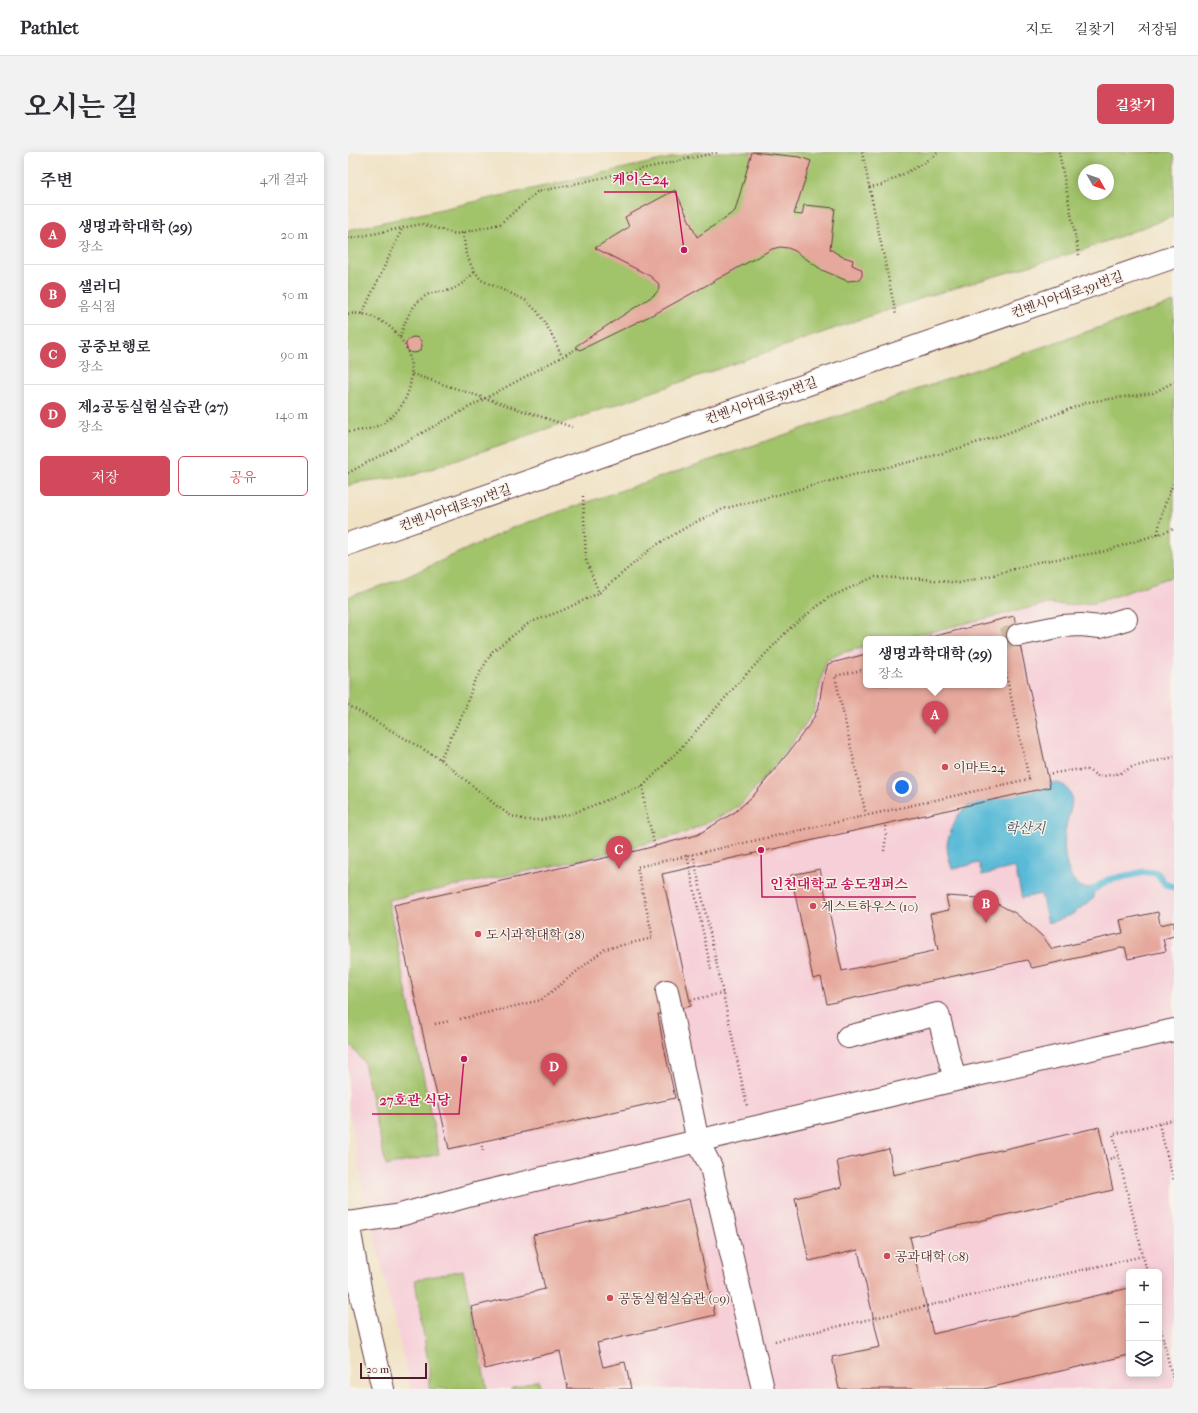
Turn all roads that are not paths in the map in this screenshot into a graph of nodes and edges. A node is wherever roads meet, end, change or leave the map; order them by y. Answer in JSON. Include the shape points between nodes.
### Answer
{"nodes":[{"id":1,"x":1174,"y":257,"type":"edge"},
{"id":2,"x":348,"y":544,"type":"edge"},
{"id":3,"x":1126,"y":619,"type":"dead end"},
{"id":4,"x":1018,"y":635,"type":"tunnel mouth"},
{"id":5,"x":668,"y":998,"type":"road end"},
{"id":6,"x":1170,"y":1033,"type":"edge"},
{"id":7,"x":848,"y":1037,"type":"dead end"},
{"id":8,"x":955,"y":1080,"type":"junction"},
{"id":9,"x":698,"y":1142,"type":"junction"},
{"id":10,"x":348,"y":1223,"type":"edge"},
{"id":11,"x":383,"y":1389,"type":"edge"},
{"id":12,"x":763,"y":1389,"type":"edge"}],
"edges":[{"from":1,"to":2,"type":"street","name":"컨벤시아대로391번길"},
{"from":3,"to":4,"type":"street","via":[[1100,627],[1062,626]]},
{"from":5,"to":9,"type":"street"},
{"from":6,"to":8,"type":"street"},
{"from":7,"to":8,"type":"street","via":[[938,1014]]},
{"from":8,"to":9,"type":"street"},
{"from":9,"to":10,"type":"street","via":[[400,1214]]},
{"from":9,"to":12,"type":"street","via":[[710,1167]]},
{"from":10,"to":11,"type":"street"}]}
